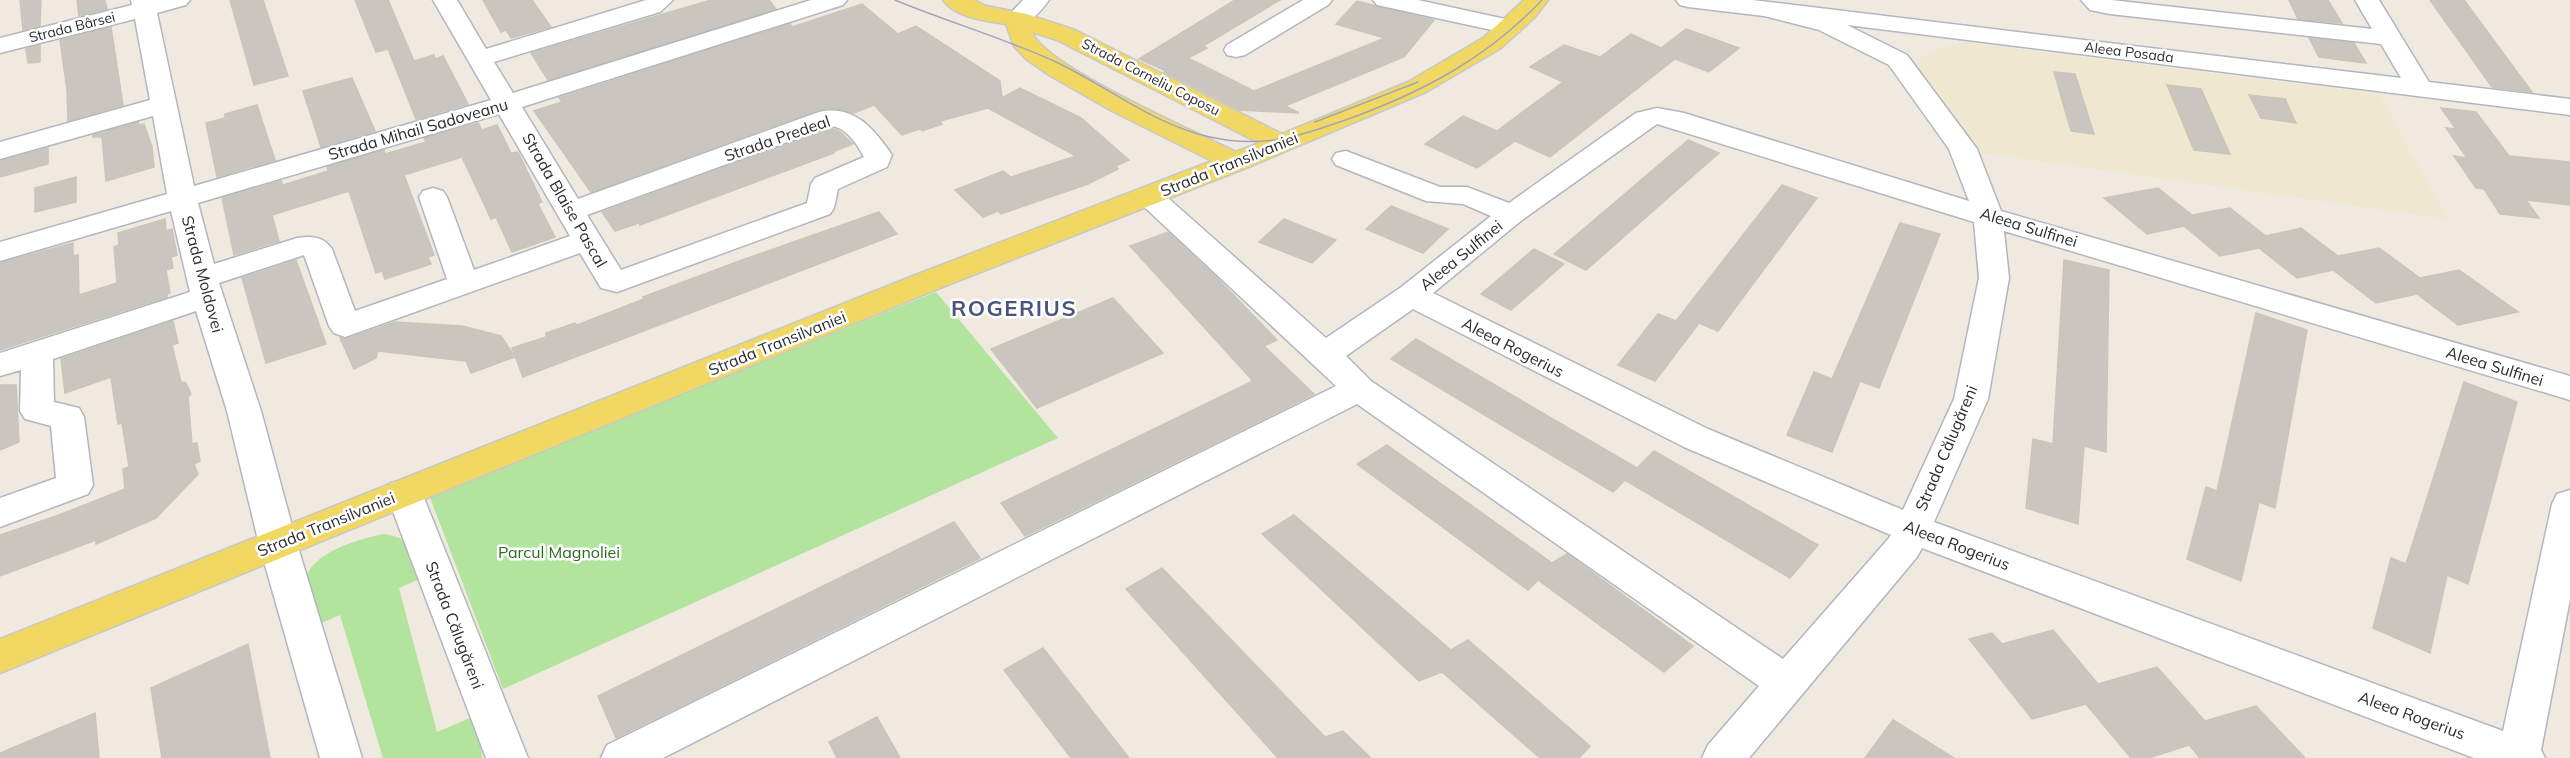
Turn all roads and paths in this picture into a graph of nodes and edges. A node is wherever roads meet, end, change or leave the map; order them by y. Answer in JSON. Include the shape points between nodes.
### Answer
{"nodes":[{"id":1,"x":178,"y":0,"type":"edge"},
{"id":2,"x":445,"y":0,"type":"edge"},
{"id":3,"x":661,"y":0,"type":"edge"},
{"id":4,"x":835,"y":0,"type":"edge"},
{"id":5,"x":955,"y":0,"type":"edge"},
{"id":6,"x":1037,"y":0,"type":"edge"},
{"id":7,"x":1320,"y":0,"type":"edge"},
{"id":8,"x":1385,"y":0,"type":"edge"},
{"id":9,"x":1536,"y":0,"type":"edge"},
{"id":10,"x":1688,"y":0,"type":"edge"},
{"id":11,"x":2093,"y":0,"type":"edge"},
{"id":12,"x":2367,"y":0,"type":"edge"},
{"id":13,"x":144,"y":4,"type":"edge"},
{"id":14,"x":1817,"y":8,"type":"edge"},
{"id":15,"x":1770,"y":10,"type":"junction"},
{"id":16,"x":1017,"y":19,"type":"junction"},
{"id":17,"x":1510,"y":27,"type":"junction"},
{"id":18,"x":1949,"y":30,"type":"junction"},
{"id":19,"x":2390,"y":38,"type":"junction"},
{"id":20,"x":0,"y":46,"type":"edge"},
{"id":21,"x":1236,"y":50,"type":"dead end"},
{"id":22,"x":478,"y":59,"type":"junction"},
{"id":23,"x":1898,"y":60,"type":"junction"},
{"id":24,"x":2420,"y":88,"type":"junction"},
{"id":25,"x":508,"y":103,"type":"junction"},
{"id":26,"x":165,"y":105,"type":"junction"},
{"id":27,"x":2570,"y":107,"type":"edge"},
{"id":28,"x":1162,"y":125,"type":"junction"},
{"id":29,"x":1281,"y":144,"type":"junction"},
{"id":30,"x":0,"y":150,"type":"edge"},
{"id":31,"x":1346,"y":159,"type":"dead end"},
{"id":32,"x":1236,"y":162,"type":"junction"},
{"id":33,"x":1160,"y":192,"type":"junction"},
{"id":34,"x":433,"y":197,"type":"dead end"},
{"id":35,"x":182,"y":198,"type":"junction"},
{"id":36,"x":572,"y":211,"type":"junction"},
{"id":37,"x":1512,"y":214,"type":"junction"},
{"id":38,"x":1988,"y":215,"type":"junction"},
{"id":39,"x":588,"y":240,"type":"junction"},
{"id":40,"x":0,"y":252,"type":"edge"},
{"id":41,"x":611,"y":278,"type":"joint"},
{"id":42,"x":464,"y":284,"type":"junction"},
{"id":43,"x":204,"y":287,"type":"junction"},
{"id":44,"x":1411,"y":295,"type":"junction"},
{"id":45,"x":37,"y":353,"type":"junction"},
{"id":46,"x":1325,"y":355,"type":"junction"},
{"id":47,"x":0,"y":365,"type":"edge"},
{"id":48,"x":2570,"y":388,"type":"edge"},
{"id":49,"x":1359,"y":389,"type":"junction"},
{"id":50,"x":404,"y":493,"type":"junction"},
{"id":51,"x":2570,"y":504,"type":"edge"},
{"id":52,"x":0,"y":513,"type":"edge"},
{"id":53,"x":1912,"y":529,"type":"junction"},
{"id":54,"x":278,"y":544,"type":"junction"},
{"id":55,"x":0,"y":656,"type":"edge"},
{"id":56,"x":1788,"y":684,"type":"junction"},
{"id":57,"x":2522,"y":757,"type":"edge"},
{"id":58,"x":341,"y":758,"type":"edge"},
{"id":59,"x":507,"y":758,"type":"edge"},
{"id":60,"x":622,"y":758,"type":"edge"},
{"id":61,"x":1724,"y":758,"type":"edge"}],
"edges":[{"from":1,"to":13,"type":"street","name":"Strada Bârsei"},
{"from":2,"to":22,"type":"street","name":"Strada Blaise Pascal"},
{"from":3,"to":22,"type":"street","via":[[652,7]]},
{"from":4,"to":25,"type":"street","name":"Strada Mihail Sadoveanu"},
{"from":5,"to":16,"type":"main road","name":"Strada Corneliu Coposu","via":[[980,12]]},
{"from":6,"to":16,"type":"street"},
{"from":7,"to":21,"type":"street"},
{"from":8,"to":17,"type":"street"},
{"from":9,"to":17,"type":"main road","name":"Strada Transilvaniei"},
{"from":10,"to":15,"type":"street","name":"Aleea Posada"},
{"from":11,"to":19,"type":"street","via":[[2110,8]]},
{"from":12,"to":19,"type":"street"},
{"from":13,"to":20,"type":"street","name":"Strada Bârsei"},
{"from":13,"to":26,"type":"street","name":"Strada Moldovei"},
{"from":14,"to":15,"type":"street","name":"Aleea Posada"},
{"from":14,"to":18,"type":"street","name":"Aleea Posada"},
{"from":15,"to":23,"type":"street","name":"Strada Călugăreni","via":[[1828,25]]},
{"from":16,"to":28,"type":"main road","via":[[1023,41],[1049,63]]},
{"from":16,"to":29,"type":"main road","name":"Strada Corneliu Coposu","via":[[1066,35]]},
{"from":17,"to":29,"type":"main road","name":"Strada Transilvaniei","via":[[1469,58],[1417,87]]},
{"from":18,"to":23,"type":"street","via":[[1918,41]]},
{"from":18,"to":24,"type":"street","name":"Aleea Posada"},
{"from":19,"to":24,"type":"street"},
{"from":22,"to":25,"type":"street","name":"Strada Blaise Pascal"},
{"from":23,"to":38,"type":"street","name":"Strada Călugăreni","via":[[1963,148]]},
{"from":24,"to":27,"type":"street","name":"Aleea Posada"},
{"from":25,"to":35,"type":"street","name":"Strada Mihail Sadoveanu"},
{"from":25,"to":36,"type":"street","name":"Strada Blaise Pascal"},
{"from":26,"to":30,"type":"street"},
{"from":26,"to":35,"type":"street","name":"Strada Moldovei"},
{"from":28,"to":32,"type":"main road"},
{"from":28,"to":33,"type":"main road","via":[[1177,141],[1180,153],[1179,168]]},
{"from":29,"to":32,"type":"main road","name":"Strada Transilvaniei"},
{"from":31,"to":37,"type":"street","name":"Aleea Sulfinei","via":[[1436,195],[1467,196]]},
{"from":32,"to":33,"type":"main road","name":"Strada Transilvaniei"},
{"from":33,"to":46,"type":"street"},
{"from":33,"to":50,"type":"main road","name":"Strada Transilvaniei"},
{"from":34,"to":42,"type":"street"},
{"from":35,"to":40,"type":"street","name":"Strada Mihail Sadoveanu"},
{"from":35,"to":43,"type":"street","name":"Strada Moldovei"},
{"from":36,"to":39,"type":"street","name":"Strada Blaise Pascal"},
{"from":36,"to":41,"type":"street","name":"Strada Predeal","via":[[828,118],[840,116],[848,120],[878,155],[877,161],[825,184],[820,208],[617,282]]},
{"from":37,"to":38,"type":"street","name":"Aleea Sulfinei","via":[[1645,119],[1657,116]]},
{"from":37,"to":44,"type":"street","name":"Aleea Sulfinei"},
{"from":38,"to":48,"type":"street","name":"Aleea Sulfinei"},
{"from":38,"to":53,"type":"street","name":"Strada Călugăreni","via":[[1994,278],[1971,399]]},
{"from":39,"to":41,"type":"street","name":"Strada Blaise Pascal"},
{"from":39,"to":42,"type":"street"},
{"from":42,"to":43,"type":"street","via":[[345,326],[317,249],[310,245]]},
{"from":43,"to":45,"type":"street"},
{"from":43,"to":54,"type":"street","name":"Strada Moldovei","via":[[244,411]]},
{"from":44,"to":46,"type":"street","name":"Aleea Sulfinei"},
{"from":44,"to":53,"type":"street","name":"Aleea Rogerius","via":[[1696,438]]},
{"from":45,"to":47,"type":"street"},
{"from":45,"to":52,"type":"street","via":[[37,411],[67,417],[75,485]]},
{"from":46,"to":49,"type":"street"},
{"from":49,"to":56,"type":"street"},
{"from":49,"to":60,"type":"street"},
{"from":50,"to":54,"type":"main road","name":"Strada Transilvaniei"},
{"from":50,"to":59,"type":"street","name":"Strada Călugăreni"},
{"from":51,"to":57,"type":"street","name":"Aleea Rogerius"},
{"from":53,"to":56,"type":"street","name":"Strada Călugăreni","via":[[1904,547]]},
{"from":53,"to":57,"type":"street","name":"Aleea Rogerius"},
{"from":54,"to":55,"type":"main road","name":"Strada Transilvaniei"},
{"from":54,"to":58,"type":"street"},
{"from":56,"to":61,"type":"street","name":"Strada Călugăreni"}]}
